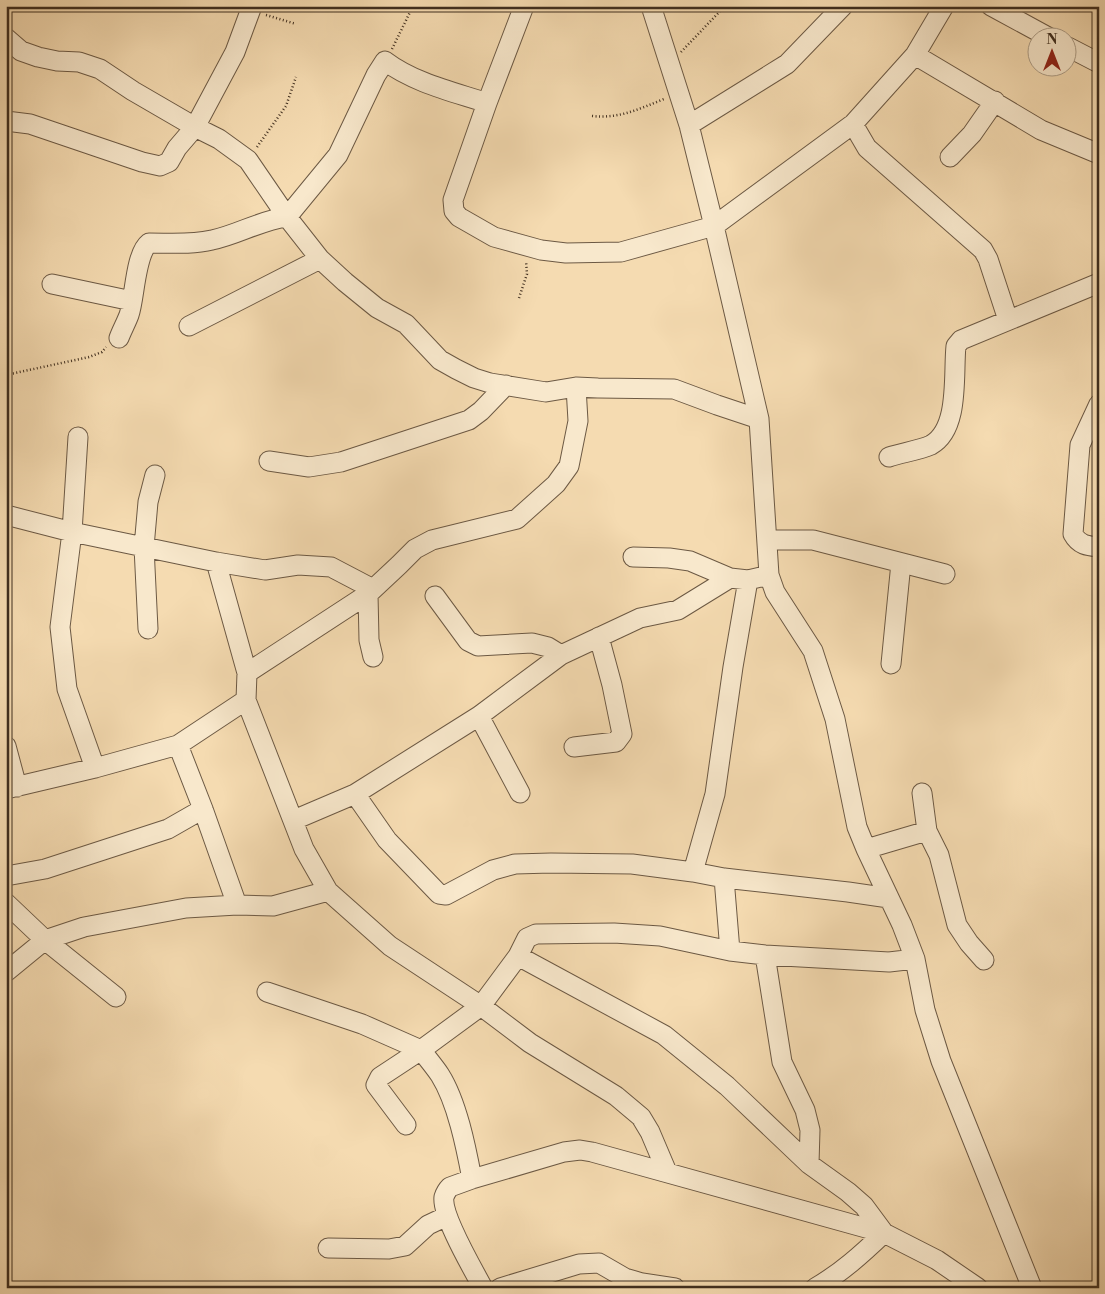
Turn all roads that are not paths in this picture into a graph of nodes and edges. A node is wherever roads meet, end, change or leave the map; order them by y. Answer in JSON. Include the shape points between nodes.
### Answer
{"nodes":[{"id":1,"x":524,"y":6,"type":"edge"},
{"id":2,"x":652,"y":6,"type":"edge"},
{"id":3,"x":843,"y":6,"type":"edge"},
{"id":4,"x":944,"y":6,"type":"edge"},
{"id":5,"x":991,"y":6,"type":"edge"},
{"id":6,"x":250,"y":8,"type":"edge"},
{"id":7,"x":1032,"y":28,"type":"edge"},
{"id":8,"x":6,"y":38,"type":"edge"},
{"id":9,"x":1078,"y":52,"type":"edge"},
{"id":10,"x":915,"y":55,"type":"junction"},
{"id":11,"x":1099,"y":63,"type":"edge"},
{"id":12,"x":995,"y":102,"type":"junction"},
{"id":13,"x":487,"y":103,"type":"junction"},
{"id":14,"x":6,"y":121,"type":"edge"},
{"id":15,"x":853,"y":124,"type":"junction"},
{"id":16,"x":689,"y":125,"type":"junction"},
{"id":17,"x":195,"y":127,"type":"junction"},
{"id":18,"x":1099,"y":154,"type":"edge"},
{"id":19,"x":950,"y":157,"type":"dead end"},
{"id":20,"x":287,"y":217,"type":"junction"},
{"id":21,"x":714,"y":226,"type":"junction"},
{"id":22,"x":320,"y":259,"type":"junction"},
{"id":23,"x":1099,"y":283,"type":"edge"},
{"id":24,"x":52,"y":284,"type":"dead end"},
{"id":25,"x":132,"y":301,"type":"junction"},
{"id":26,"x":1008,"y":320,"type":"junction"},
{"id":27,"x":189,"y":326,"type":"dead end"},
{"id":28,"x":119,"y":338,"type":"road end"},
{"id":29,"x":506,"y":385,"type":"junction"},
{"id":30,"x":576,"y":386,"type":"junction"},
{"id":31,"x":1099,"y":404,"type":"edge"},
{"id":32,"x":759,"y":419,"type":"junction"},
{"id":33,"x":78,"y":437,"type":"dead end"},
{"id":34,"x":889,"y":457,"type":"dead end"},
{"id":35,"x":269,"y":461,"type":"dead end"},
{"id":36,"x":155,"y":475,"type":"dead end"},
{"id":37,"x":6,"y":515,"type":"edge"},
{"id":38,"x":72,"y":532,"type":"junction"},
{"id":39,"x":766,"y":540,"type":"junction"},
{"id":40,"x":144,"y":547,"type":"junction"},
{"id":41,"x":1099,"y":547,"type":"edge"},
{"id":42,"x":633,"y":557,"type":"dead end"},
{"id":43,"x":216,"y":562,"type":"junction"},
{"id":44,"x":901,"y":562,"type":"junction"},
{"id":45,"x":945,"y":574,"type":"dead end"},
{"id":46,"x":769,"y":575,"type":"junction"},
{"id":47,"x":739,"y":579,"type":"junction"},
{"id":48,"x":370,"y":591,"type":"junction"},
{"id":49,"x":435,"y":596,"type":"dead end"},
{"id":50,"x":148,"y":629,"type":"dead end"},
{"id":51,"x":599,"y":638,"type":"junction"},
{"id":52,"x":561,"y":655,"type":"junction"},
{"id":53,"x":373,"y":657,"type":"dead end"},
{"id":54,"x":891,"y":664,"type":"dead end"},
{"id":55,"x":247,"y":673,"type":"junction"},
{"id":56,"x":246,"y":700,"type":"junction"},
{"id":57,"x":479,"y":716,"type":"junction"},
{"id":58,"x":178,"y":745,"type":"junction"},
{"id":59,"x":6,"y":746,"type":"edge"},
{"id":60,"x":574,"y":747,"type":"dead end"},
{"id":61,"x":95,"y":768,"type":"junction"},
{"id":62,"x":12,"y":788,"type":"edge"},
{"id":63,"x":520,"y":792,"type":"dead end"},
{"id":64,"x":922,"y":793,"type":"dead end"},
{"id":65,"x":355,"y":794,"type":"junction"},
{"id":66,"x":203,"y":809,"type":"junction"},
{"id":67,"x":294,"y":820,"type":"junction"},
{"id":68,"x":927,"y":831,"type":"junction"},
{"id":69,"x":866,"y":849,"type":"junction"},
{"id":70,"x":693,"y":872,"type":"junction"},
{"id":71,"x":6,"y":876,"type":"edge"},
{"id":72,"x":724,"y":878,"type":"junction"},
{"id":73,"x":328,"y":891,"type":"junction"},
{"id":74,"x":888,"y":898,"type":"junction"},
{"id":75,"x":6,"y":903,"type":"edge"},
{"id":76,"x":237,"y":905,"type":"junction"},
{"id":77,"x":45,"y":940,"type":"junction"},
{"id":78,"x":730,"y":951,"type":"junction"},
{"id":79,"x":765,"y":955,"type":"junction"},
{"id":80,"x":518,"y":956,"type":"junction"},
{"id":81,"x":915,"y":959,"type":"junction"},
{"id":82,"x":984,"y":960,"type":"dead end"},
{"id":83,"x":6,"y":972,"type":"edge"},
{"id":84,"x":267,"y":992,"type":"dead end"},
{"id":85,"x":116,"y":997,"type":"dead end"},
{"id":86,"x":481,"y":1006,"type":"junction"},
{"id":87,"x":421,"y":1050,"type":"junction"},
{"id":88,"x":406,"y":1125,"type":"dead end"},
{"id":89,"x":809,"y":1164,"type":"junction"},
{"id":90,"x":667,"y":1172,"type":"junction"},
{"id":91,"x":472,"y":1179,"type":"junction"},
{"id":92,"x":448,"y":1216,"type":"junction"},
{"id":93,"x":884,"y":1233,"type":"junction"},
{"id":94,"x":328,"y":1248,"type":"dead end"},
{"id":95,"x":639,"y":1286,"type":"edge"},
{"id":96,"x":483,"y":1288,"type":"edge"},
{"id":97,"x":500,"y":1288,"type":"edge"},
{"id":98,"x":676,"y":1288,"type":"edge"},
{"id":99,"x":815,"y":1288,"type":"edge"},
{"id":100,"x":978,"y":1288,"type":"edge"},
{"id":101,"x":1032,"y":1288,"type":"edge"}],
"edges":[{"from":1,"to":13,"type":"street"},
{"from":2,"to":16,"type":"street"},
{"from":3,"to":16,"type":"street","via":[[787,64]]},
{"from":4,"to":10,"type":"street"},
{"from":5,"to":7,"type":"street"},
{"from":6,"to":17,"type":"street","via":[[235,52]]},
{"from":8,"to":17,"type":"street","via":[[21,50],[38,57],[79,62],[100,69]]},
{"from":9,"to":11,"type":"street"},
{"from":10,"to":12,"type":"street"},
{"from":10,"to":15,"type":"street"},
{"from":12,"to":18,"type":"street","via":[[1041,130]]},
{"from":12,"to":19,"type":"street"},
{"from":13,"to":20,"type":"street","via":[[428,83],[385,61],[338,155]]},
{"from":13,"to":21,"type":"street","via":[[453,200],[454,211],[459,217],[494,237],[566,253],[621,252]]},
{"from":14,"to":17,"type":"street","via":[[30,124],[160,166],[169,162]]},
{"from":15,"to":21,"type":"street"},
{"from":15,"to":26,"type":"street","via":[[867,148],[983,250]]},
{"from":16,"to":21,"type":"street"},
{"from":17,"to":20,"type":"street","via":[[248,160]]},
{"from":20,"to":22,"type":"street"},
{"from":20,"to":25,"type":"street","via":[[275,218],[212,240],[145,246]]},
{"from":21,"to":32,"type":"street"},
{"from":22,"to":27,"type":"street"},
{"from":22,"to":29,"type":"street","via":[[377,308],[406,324],[440,360],[474,378]]},
{"from":23,"to":26,"type":"street"},
{"from":24,"to":25,"type":"street"},
{"from":25,"to":28,"type":"street"},
{"from":26,"to":34,"type":"street","via":[[961,340],[956,346],[953,406],[947,428],[932,444]]},
{"from":29,"to":30,"type":"street","via":[[546,392]]},
{"from":29,"to":35,"type":"street","via":[[469,420],[341,462],[309,468]]},
{"from":30,"to":32,"type":"street","via":[[674,388]]},
{"from":30,"to":48,"type":"street","via":[[578,421],[573,451],[569,466],[556,484],[517,519],[432,540],[415,549]]},
{"from":31,"to":41,"type":"street","via":[[1080,445],[1073,534],[1077,542]]},
{"from":32,"to":39,"type":"street"},
{"from":33,"to":38,"type":"street"},
{"from":36,"to":40,"type":"street","via":[[148,502]]},
{"from":37,"to":38,"type":"street"},
{"from":38,"to":40,"type":"street"},
{"from":38,"to":61,"type":"street","via":[[60,627],[67,689]]},
{"from":39,"to":44,"type":"street","via":[[813,540]]},
{"from":39,"to":46,"type":"street"},
{"from":40,"to":43,"type":"street"},
{"from":40,"to":50,"type":"street"},
{"from":42,"to":47,"type":"street","via":[[690,560]]},
{"from":43,"to":48,"type":"street","via":[[265,570],[298,565],[331,567]]},
{"from":43,"to":55,"type":"street"},
{"from":44,"to":45,"type":"street"},
{"from":44,"to":54,"type":"street"},
{"from":46,"to":47,"type":"street"},
{"from":46,"to":69,"type":"street","via":[[775,592],[813,651],[835,719],[858,827]]},
{"from":47,"to":51,"type":"street","via":[[678,610],[640,618]]},
{"from":47,"to":70,"type":"street","via":[[733,668],[715,794]]},
{"from":48,"to":53,"type":"street"},
{"from":48,"to":55,"type":"street"},
{"from":49,"to":52,"type":"street","via":[[468,642],[478,646],[532,644],[548,647]]},
{"from":51,"to":52,"type":"street"},
{"from":51,"to":60,"type":"street","via":[[622,734],[616,742]]},
{"from":52,"to":57,"type":"street"},
{"from":55,"to":56,"type":"street"},
{"from":56,"to":58,"type":"street"},
{"from":56,"to":67,"type":"street"},
{"from":57,"to":63,"type":"street"},
{"from":57,"to":65,"type":"street"},
{"from":58,"to":61,"type":"street"},
{"from":58,"to":66,"type":"street"},
{"from":59,"to":62,"type":"street"},
{"from":61,"to":62,"type":"street"},
{"from":64,"to":68,"type":"street"},
{"from":65,"to":67,"type":"street"},
{"from":65,"to":70,"type":"street","via":[[387,840],[439,894],[446,896],[493,870],[515,864],[632,864]]},
{"from":66,"to":71,"type":"street","via":[[168,829],[45,869]]},
{"from":66,"to":76,"type":"street"},
{"from":67,"to":73,"type":"street","via":[[304,848]]},
{"from":68,"to":69,"type":"street"},
{"from":68,"to":82,"type":"street","via":[[939,855],[957,925]]},
{"from":69,"to":74,"type":"street"},
{"from":70,"to":72,"type":"street"},
{"from":72,"to":74,"type":"street"},
{"from":72,"to":78,"type":"street"},
{"from":73,"to":76,"type":"street","via":[[273,906]]},
{"from":73,"to":86,"type":"street","via":[[390,946]]},
{"from":74,"to":81,"type":"street"},
{"from":75,"to":77,"type":"street"},
{"from":76,"to":77,"type":"street","via":[[186,908],[137,916],[84,927]]},
{"from":77,"to":83,"type":"street"},
{"from":77,"to":85,"type":"street"},
{"from":78,"to":79,"type":"street"},
{"from":78,"to":80,"type":"street","via":[[660,936],[586,932],[536,934],[528,938]]},
{"from":79,"to":81,"type":"street","via":[[888,962]]},
{"from":79,"to":89,"type":"street","via":[[782,1062],[805,1110],[810,1130]]},
{"from":80,"to":86,"type":"street"},
{"from":80,"to":89,"type":"street","via":[[664,1036],[727,1086]]},
{"from":81,"to":101,"type":"street","via":[[925,1010],[941,1061]]},
{"from":84,"to":87,"type":"street","via":[[362,1024]]},
{"from":86,"to":87,"type":"street"},
{"from":86,"to":90,"type":"street","via":[[530,1043],[616,1096],[640,1117]]},
{"from":87,"to":88,"type":"street","via":[[380,1076],[376,1085]]},
{"from":87,"to":91,"type":"street","via":[[448,1091],[464,1140]]},
{"from":89,"to":93,"type":"street","via":[[864,1206]]},
{"from":90,"to":91,"type":"street","via":[[580,1150]]},
{"from":90,"to":93,"type":"street"},
{"from":91,"to":92,"type":"street","via":[[450,1186],[444,1198]]},
{"from":92,"to":94,"type":"street","via":[[428,1225],[405,1246],[389,1249]]},
{"from":92,"to":96,"type":"street"},
{"from":93,"to":99,"type":"street","via":[[855,1261]]},
{"from":93,"to":100,"type":"street","via":[[937,1260]]},
{"from":95,"to":97,"type":"street","via":[[599,1263],[591,1263]]},
{"from":95,"to":98,"type":"street"}]}
